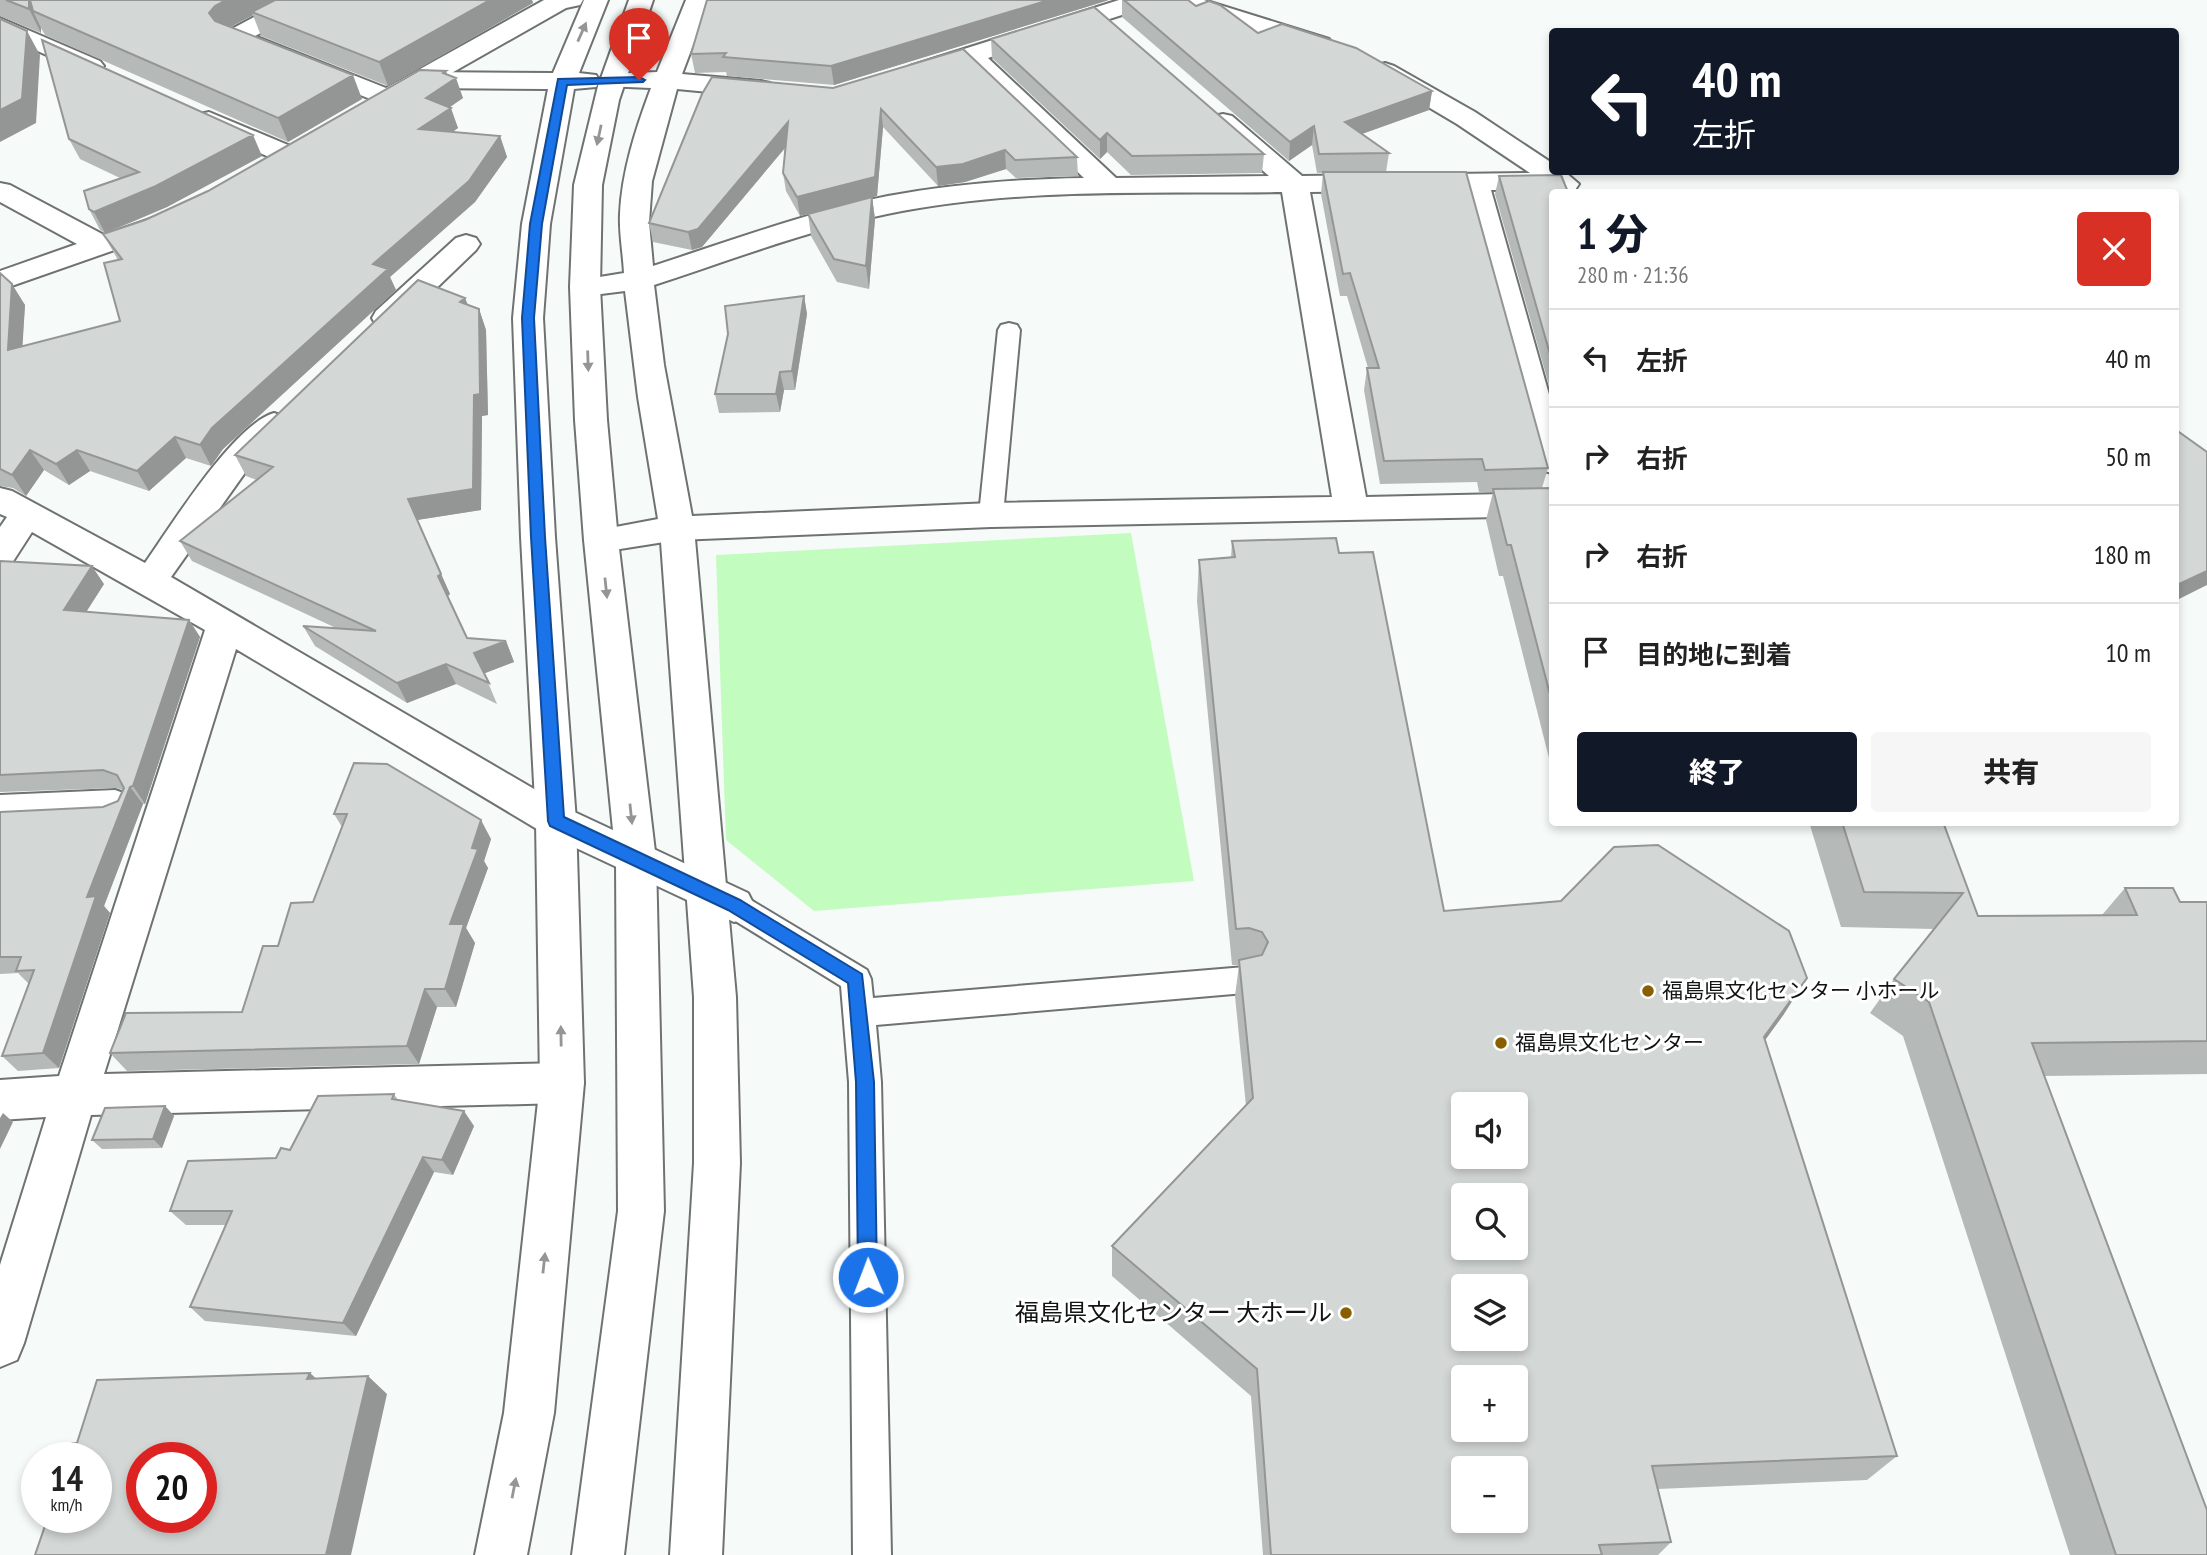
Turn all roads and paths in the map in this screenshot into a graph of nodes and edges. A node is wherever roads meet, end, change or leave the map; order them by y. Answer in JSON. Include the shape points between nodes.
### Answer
{"nodes":[{"id":1,"x":304,"y":0,"type":"edge"},
{"id":2,"x":571,"y":0,"type":"edge"},
{"id":3,"x":596,"y":0,"type":"edge"},
{"id":4,"x":641,"y":0,"type":"edge"},
{"id":5,"x":698,"y":0,"type":"edge"},
{"id":6,"x":1144,"y":0,"type":"edge"},
{"id":7,"x":1179,"y":0,"type":"edge"},
{"id":8,"x":0,"y":25,"type":"edge"},
{"id":9,"x":970,"y":55,"type":"junction"},
{"id":10,"x":901,"y":76,"type":"edge"},
{"id":11,"x":114,"y":77,"type":"edge"},
{"id":12,"x":421,"y":80,"type":"junction"},
{"id":13,"x":613,"y":80,"type":"junction"},
{"id":14,"x":666,"y":80,"type":"junction"},
{"id":15,"x":562,"y":82,"type":"junction"},
{"id":16,"x":783,"y":92,"type":"edge"},
{"id":17,"x":388,"y":98,"type":"junction"},
{"id":18,"x":1203,"y":104,"type":"edge"},
{"id":19,"x":189,"y":111,"type":"edge"},
{"id":20,"x":355,"y":117,"type":"edge"},
{"id":21,"x":266,"y":170,"type":"edge"},
{"id":22,"x":1549,"y":175,"type":"edge"},
{"id":23,"x":1549,"y":175,"type":"edge"},
{"id":24,"x":1475,"y":183,"type":"junction"},
{"id":25,"x":1295,"y":184,"type":"junction"},
{"id":26,"x":1110,"y":187,"type":"junction"},
{"id":27,"x":1567,"y":187,"type":"edge"},
{"id":28,"x":0,"y":191,"type":"edge"},
{"id":29,"x":181,"y":214,"type":"edge"},
{"id":30,"x":466,"y":244,"type":"dead end"},
{"id":31,"x":101,"y":245,"type":"junction"},
{"id":32,"x":639,"y":280,"type":"junction"},
{"id":33,"x":0,"y":281,"type":"edge"},
{"id":34,"x":585,"y":287,"type":"junction"},
{"id":35,"x":1009,"y":331,"type":"dead end"},
{"id":36,"x":367,"y":338,"type":"edge"},
{"id":37,"x":297,"y":403,"type":"edge"},
{"id":38,"x":1549,"y":451,"type":"edge"},
{"id":39,"x":1549,"y":505,"type":"edge"},
{"id":40,"x":13,"y":507,"type":"edge"},
{"id":41,"x":1351,"y":509,"type":"junction"},
{"id":42,"x":991,"y":515,"type":"junction"},
{"id":43,"x":677,"y":528,"type":"junction"},
{"id":44,"x":601,"y":540,"type":"junction"},
{"id":45,"x":0,"y":554,"type":"edge"},
{"id":46,"x":150,"y":581,"type":"junction"},
{"id":47,"x":225,"y":625,"type":"junction"},
{"id":48,"x":114,"y":806,"type":"edge"},
{"id":49,"x":0,"y":811,"type":"edge"},
{"id":50,"x":556,"y":821,"type":"junction"},
{"id":51,"x":636,"y":860,"type":"junction"},
{"id":52,"x":734,"y":905,"type":"joint"},
{"id":53,"x":1245,"y":980,"type":"edge"},
{"id":54,"x":859,"y":1013,"type":"junction"},
{"id":55,"x":562,"y":1083,"type":"junction"},
{"id":56,"x":75,"y":1095,"type":"junction"},
{"id":57,"x":0,"y":1100,"type":"edge"},
{"id":58,"x":0,"y":1343,"type":"edge"},
{"id":59,"x":501,"y":1555,"type":"edge"},
{"id":60,"x":598,"y":1555,"type":"edge"},
{"id":61,"x":696,"y":1555,"type":"edge"},
{"id":62,"x":872,"y":1555,"type":"edge"}],
"edges":[{"from":1,"to":17,"type":"street","via":[[235,37]]},
{"from":2,"to":12,"type":"street","via":[[559,1]]},
{"from":15,"to":3,"type":"street","one_way":true},
{"from":4,"to":13,"type":"street"},
{"from":5,"to":14,"type":"street"},
{"from":6,"to":9,"type":"street","via":[[1111,24]]},
{"from":7,"to":22,"type":"street","via":[[1353,55],[1466,118]]},
{"from":8,"to":11,"type":"street"},
{"from":9,"to":10,"type":"street"},
{"from":9,"to":26,"type":"street"},
{"from":12,"to":15,"type":"street"},
{"from":12,"to":17,"type":"street"},
{"from":13,"to":14,"type":"street"},
{"from":13,"to":15,"type":"street"},
{"from":13,"to":34,"type":"street","one_way":true,"via":[[589,186]]},
{"from":14,"to":16,"type":"street"},
{"from":14,"to":32,"type":"street","via":[[648,135],[635,208]]},
{"from":15,"to":50,"type":"street","via":[[536,224],[528,318]]},
{"from":17,"to":20,"type":"street"},
{"from":18,"to":25,"type":"street"},
{"from":19,"to":21,"type":"street","via":[[301,150]]},
{"from":23,"to":27,"type":"street"},
{"from":24,"to":25,"type":"street"},
{"from":24,"to":27,"type":"street"},
{"from":24,"to":38,"type":"street"},
{"from":25,"to":26,"type":"street"},
{"from":25,"to":41,"type":"street"},
{"from":26,"to":32,"type":"street","via":[[1029,187],[887,205]]},
{"from":28,"to":31,"type":"street"},
{"from":29,"to":31,"type":"street"},
{"from":30,"to":36,"type":"street"},
{"from":31,"to":33,"type":"street"},
{"from":32,"to":34,"type":"street"},
{"from":32,"to":43,"type":"street","via":[[643,334]]},
{"from":34,"to":44,"type":"street","one_way":true},
{"from":35,"to":42,"type":"lane"},
{"from":37,"to":46,"type":"street","via":[[237,459]]},
{"from":39,"to":41,"type":"street"},
{"from":40,"to":45,"type":"street"},
{"from":40,"to":46,"type":"street"},
{"from":41,"to":42,"type":"street"},
{"from":42,"to":43,"type":"street"},
{"from":43,"to":44,"type":"street"},
{"from":43,"to":61,"type":"street","via":[[715,997],[717,1163]]},
{"from":44,"to":51,"type":"street","one_way":true},
{"from":46,"to":47,"type":"street"},
{"from":47,"to":50,"type":"street"},
{"from":47,"to":56,"type":"street"},
{"from":48,"to":49,"type":"street"},
{"from":50,"to":51,"type":"street"},
{"from":55,"to":50,"type":"street","one_way":true},
{"from":51,"to":52,"type":"street"},
{"from":51,"to":60,"type":"street","via":[[641,1211]]},
{"from":52,"to":54,"type":"lane","via":[[856,979]]},
{"from":53,"to":54,"type":"lane"},
{"from":54,"to":62,"type":"lane","via":[[865,1082]]},
{"from":55,"to":56,"type":"street"},
{"from":59,"to":55,"type":"street","one_way":true,"via":[[529,1413]]},
{"from":56,"to":57,"type":"street"},
{"from":56,"to":58,"type":"street"}]}
